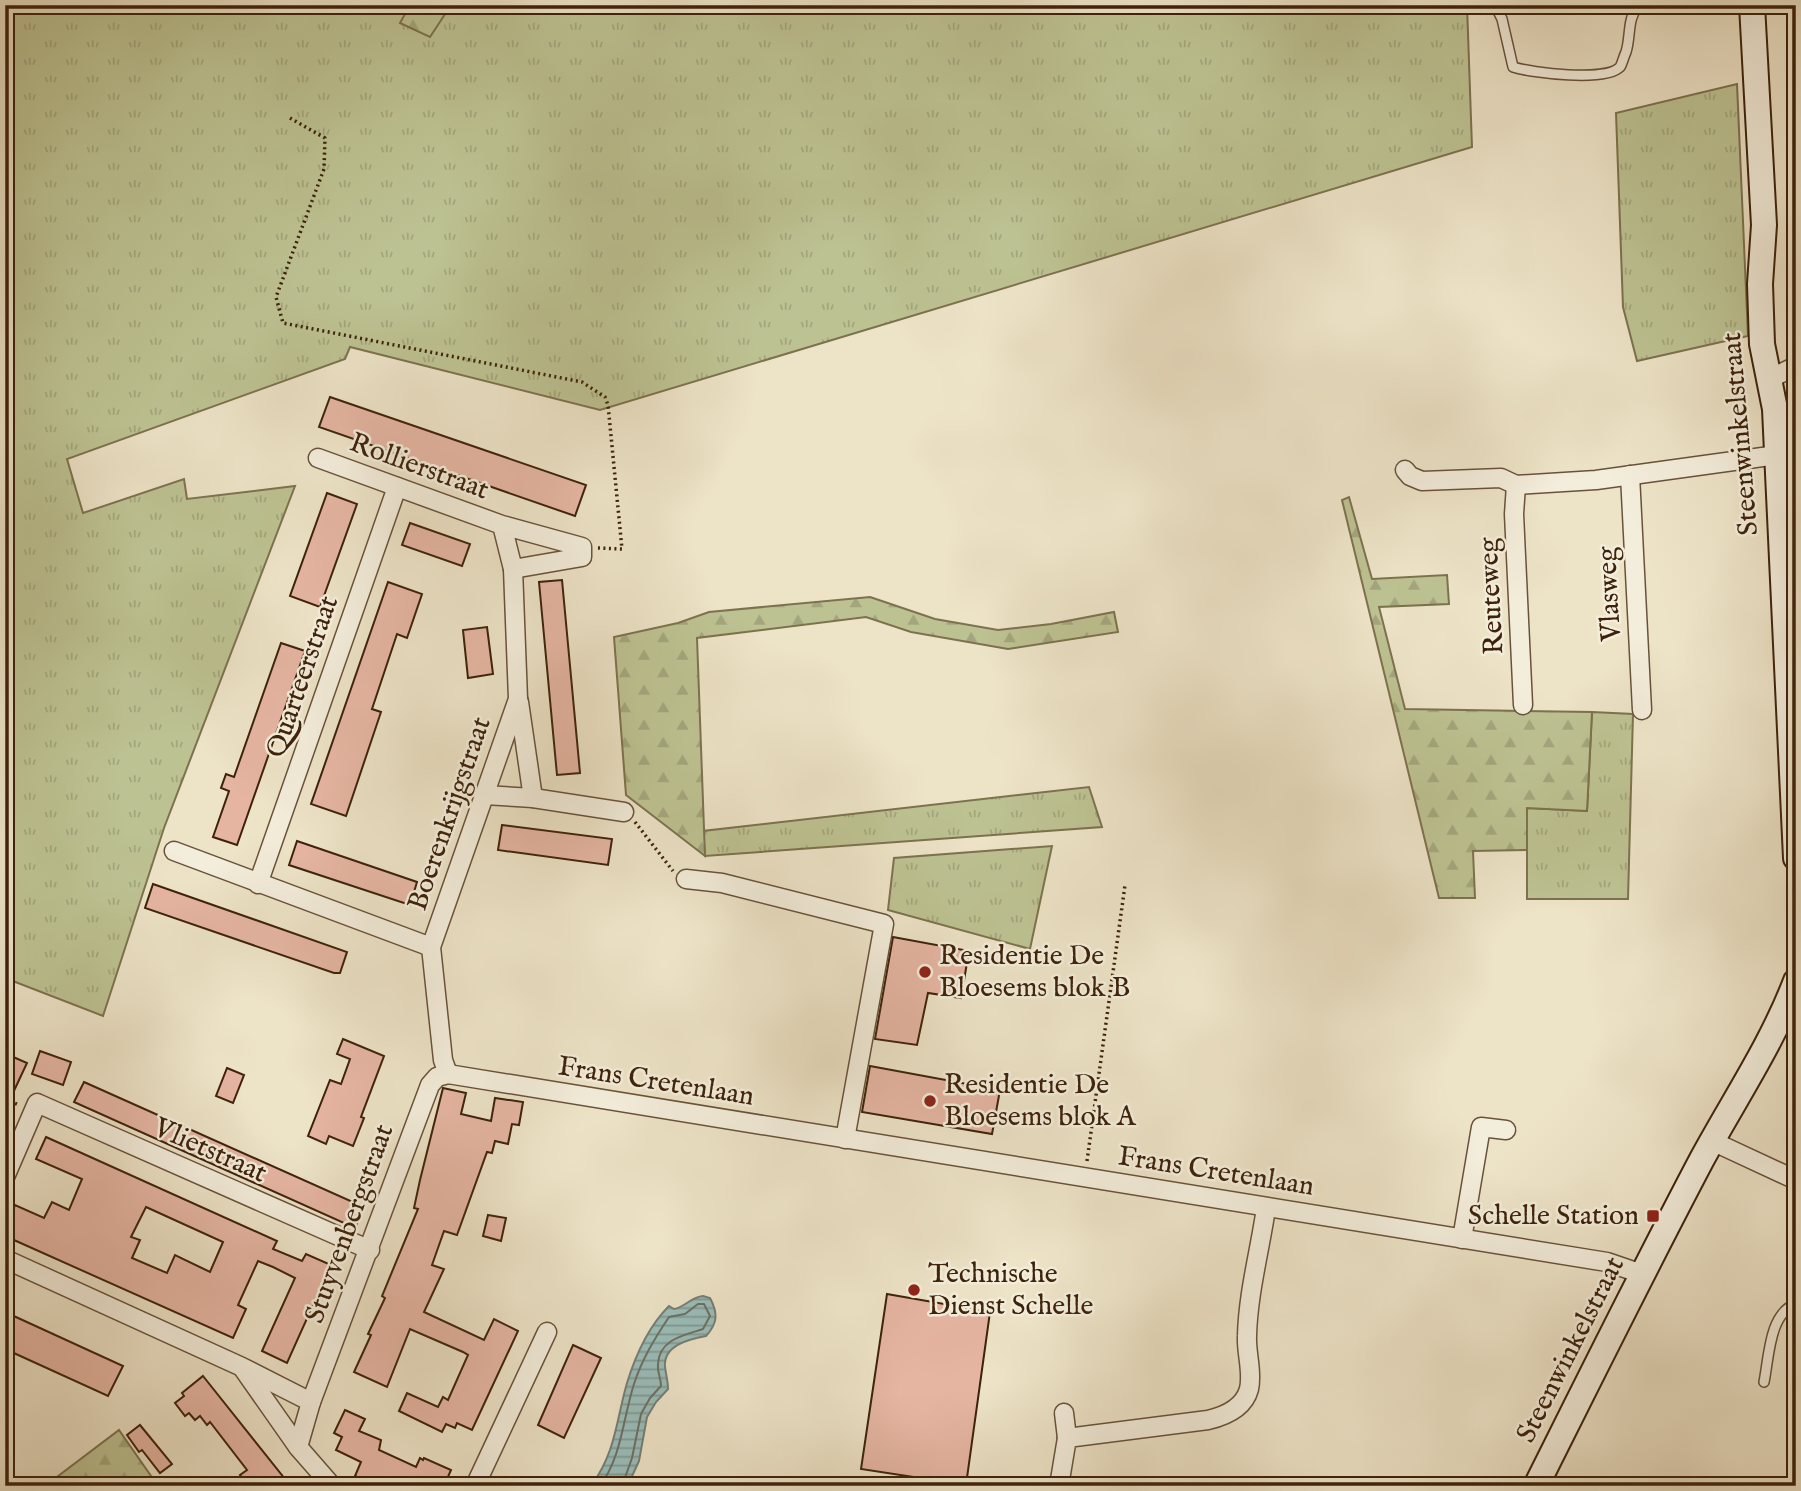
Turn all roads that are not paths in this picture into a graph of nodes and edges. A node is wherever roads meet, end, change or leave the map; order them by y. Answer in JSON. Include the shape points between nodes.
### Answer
{"nodes":[{"id":1,"x":1495,"y":5,"type":"edge"},
{"id":2,"x":1640,"y":5,"type":"edge"},
{"id":3,"x":1752,"y":5,"type":"edge"},
{"id":4,"x":1796,"y":366,"type":"edge"},
{"id":5,"x":1769,"y":379,"type":"junction"},
{"id":6,"x":1777,"y":455,"type":"junction"},
{"id":7,"x":318,"y":458,"type":"dead end"},
{"id":8,"x":1405,"y":470,"type":"dead end"},
{"id":9,"x":1630,"y":475,"type":"junction"},
{"id":10,"x":1516,"y":485,"type":"junction"},
{"id":11,"x":397,"y":487,"type":"junction"},
{"id":12,"x":502,"y":525,"type":"junction"},
{"id":13,"x":513,"y":569,"type":"junction"},
{"id":14,"x":1789,"y":595,"type":"edge"},
{"id":15,"x":518,"y":699,"type":"junction"},
{"id":16,"x":1523,"y":705,"type":"dead end"},
{"id":17,"x":1642,"y":710,"type":"dead end"},
{"id":18,"x":1793,"y":752,"type":"edge"},
{"id":19,"x":484,"y":795,"type":"junction"},
{"id":20,"x":533,"y":798,"type":"junction"},
{"id":21,"x":624,"y":812,"type":"road end"},
{"id":22,"x":174,"y":851,"type":"dead end"},
{"id":23,"x":1796,"y":858,"type":"edge"},
{"id":24,"x":686,"y":879,"type":"road end"},
{"id":25,"x":258,"y":884,"type":"junction"},
{"id":26,"x":431,"y":947,"type":"junction"},
{"id":27,"x":1796,"y":981,"type":"edge"},
{"id":28,"x":449,"y":1074,"type":"junction"},
{"id":29,"x":1506,"y":1130,"type":"dead end"},
{"id":30,"x":845,"y":1139,"type":"junction"},
{"id":31,"x":1712,"y":1141,"type":"junction"},
{"id":32,"x":5,"y":1177,"type":"edge"},
{"id":33,"x":1796,"y":1180,"type":"edge"},
{"id":34,"x":1266,"y":1208,"type":"junction"},
{"id":35,"x":1462,"y":1239,"type":"junction"},
{"id":36,"x":370,"y":1250,"type":"junction"},
{"id":37,"x":5,"y":1259,"type":"edge"},
{"id":38,"x":1642,"y":1274,"type":"junction"},
{"id":39,"x":1796,"y":1304,"type":"edge"},
{"id":40,"x":547,"y":1332,"type":"dead end"},
{"id":41,"x":242,"y":1367,"type":"junction"},
{"id":42,"x":1764,"y":1382,"type":"dead end"},
{"id":43,"x":311,"y":1402,"type":"junction"},
{"id":44,"x":1064,"y":1413,"type":"dead end"},
{"id":45,"x":1067,"y":1438,"type":"junction"},
{"id":46,"x":298,"y":1447,"type":"junction"},
{"id":47,"x":332,"y":1486,"type":"edge"},
{"id":48,"x":475,"y":1486,"type":"edge"},
{"id":49,"x":1059,"y":1486,"type":"edge"},
{"id":50,"x":1536,"y":1486,"type":"edge"}],
"edges":[{"from":1,"to":2,"type":"lane","via":[[1513,67],[1593,76],[1620,67],[1631,18]]},
{"from":3,"to":5,"type":"street","name":"Steenwinkelstraat","via":[[1764,225],[1762,344]]},
{"from":4,"to":5,"type":"street"},
{"from":5,"to":6,"type":"street","name":"Steenwinkelstraat"},
{"from":6,"to":9,"type":"street"},
{"from":6,"to":14,"type":"street","name":"Steenwinkelstraat"},
{"from":7,"to":11,"type":"street","name":"Rollierstraat"},
{"from":8,"to":10,"type":"street","via":[[1422,481],[1501,478]]},
{"from":9,"to":10,"type":"street"},
{"from":9,"to":17,"type":"street","name":"Vlasweg"},
{"from":10,"to":16,"type":"street","name":"Reuteweg"},
{"from":11,"to":12,"type":"street","name":"Rollierstraat"},
{"from":11,"to":25,"type":"street","name":"Quarteerstraat"},
{"from":12,"to":13,"type":"street","name":"Boerenkrijgstraat"},
{"from":12,"to":13,"type":"street","name":"Rollierstraat","via":[[582,547],[582,557]]},
{"from":13,"to":15,"type":"street","name":"Boerenkrijgstraat"},
{"from":14,"to":18,"type":"street","name":"Steenwinkelstraat"},
{"from":15,"to":19,"type":"street","name":"Boerenkrijgstraat"},
{"from":15,"to":20,"type":"street"},
{"from":18,"to":23,"type":"street","name":"Steenwinkelstraat"},
{"from":19,"to":20,"type":"street"},
{"from":19,"to":26,"type":"street","name":"Boerenkrijgstraat"},
{"from":20,"to":21,"type":"street"},
{"from":22,"to":25,"type":"street"},
{"from":24,"to":30,"type":"street","via":[[722,883],[884,923]]},
{"from":25,"to":26,"type":"street"},
{"from":26,"to":28,"type":"street","name":"Boerenkrijgstraat","via":[[443,1060]]},
{"from":27,"to":31,"type":"street","name":"Steenwinkelstraat","via":[[1782,1018]]},
{"from":28,"to":30,"type":"street","name":"Frans Cretenlaan"},
{"from":28,"to":36,"type":"street","name":"Stuyvenbergstraat","via":[[429,1085]]},
{"from":29,"to":35,"type":"street","via":[[1480,1126]]},
{"from":30,"to":34,"type":"street","name":"Frans Cretenlaan"},
{"from":31,"to":33,"type":"street"},
{"from":31,"to":38,"type":"street","name":"Steenwinkelstraat"},
{"from":32,"to":36,"type":"street","name":"Vlietstraat","via":[[37,1104]]},
{"from":34,"to":35,"type":"street","name":"Frans Cretenlaan"},
{"from":34,"to":45,"type":"street","via":[[1248,1323],[1249,1390],[1243,1401],[1229,1413],[1208,1420]]},
{"from":35,"to":38,"type":"street","name":"Frans Cretenlaan","via":[[1607,1262]]},
{"from":36,"to":43,"type":"street","name":"Stuyvenbergstraat"},
{"from":37,"to":41,"type":"street"},
{"from":38,"to":50,"type":"street","name":"Steenwinkelstraat"},
{"from":39,"to":42,"type":"lane","via":[[1783,1311],[1776,1323]]},
{"from":40,"to":48,"type":"street"},
{"from":41,"to":43,"type":"street"},
{"from":41,"to":46,"type":"street"},
{"from":43,"to":46,"type":"street","name":"Stuyvenbergstraat"},
{"from":44,"to":45,"type":"street"},
{"from":45,"to":49,"type":"street"},
{"from":46,"to":47,"type":"street"}]}
